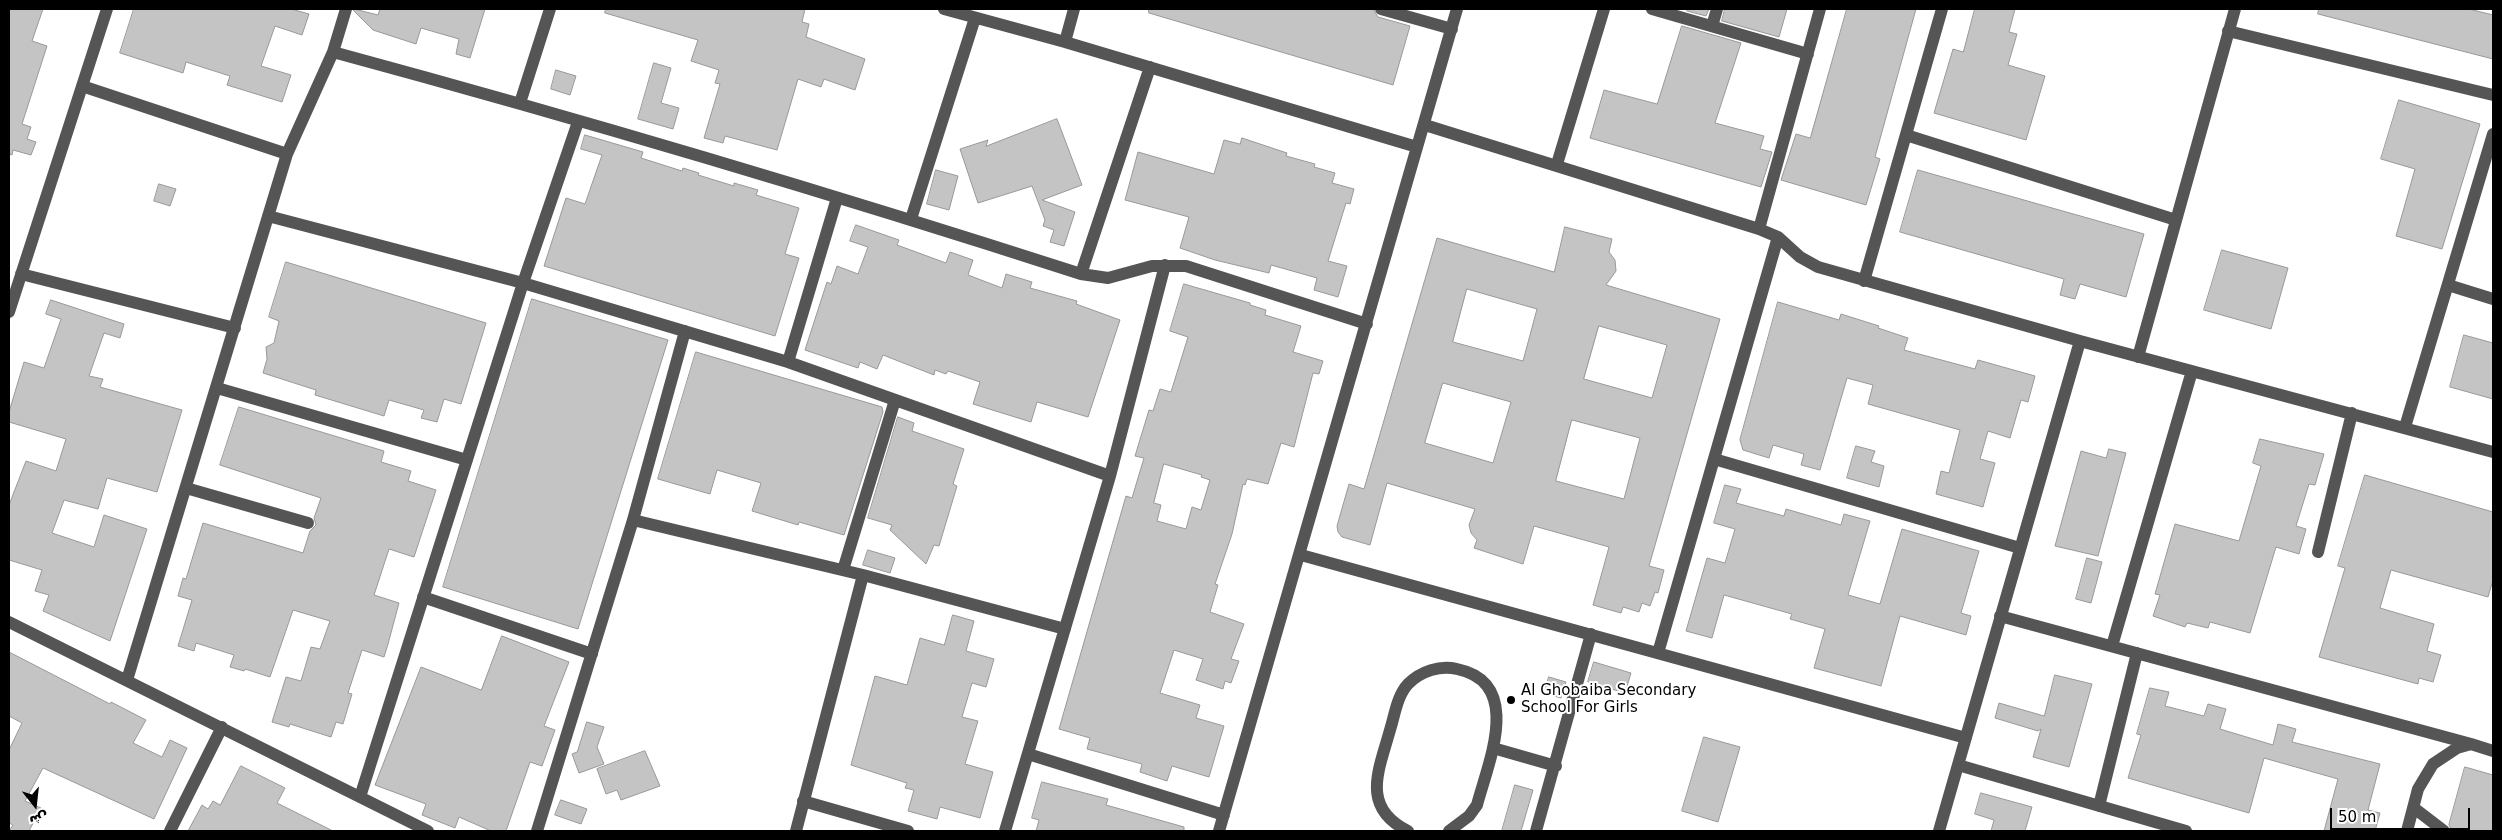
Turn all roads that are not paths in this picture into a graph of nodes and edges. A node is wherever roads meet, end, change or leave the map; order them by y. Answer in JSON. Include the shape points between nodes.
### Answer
{"nodes":[{"id":1,"x":107,"y":9,"type":"edge"},
{"id":2,"x":346,"y":9,"type":"edge"},
{"id":3,"x":550,"y":9,"type":"edge"},
{"id":4,"x":944,"y":9,"type":"edge"},
{"id":5,"x":1074,"y":9,"type":"edge"},
{"id":6,"x":1381,"y":9,"type":"edge"},
{"id":7,"x":1457,"y":9,"type":"edge"},
{"id":8,"x":1604,"y":9,"type":"edge"},
{"id":9,"x":1652,"y":9,"type":"edge"},
{"id":10,"x":1717,"y":9,"type":"edge"},
{"id":11,"x":1820,"y":9,"type":"edge"},
{"id":12,"x":1942,"y":9,"type":"edge"},
{"id":13,"x":2235,"y":9,"type":"edge"},
{"id":14,"x":975,"y":18,"type":"junction"},
{"id":15,"x":1712,"y":26,"type":"junction"},
{"id":16,"x":1452,"y":29,"type":"junction"},
{"id":17,"x":2228,"y":31,"type":"junction"},
{"id":18,"x":1065,"y":42,"type":"junction"},
{"id":19,"x":333,"y":52,"type":"junction"},
{"id":20,"x":1808,"y":54,"type":"junction"},
{"id":21,"x":1150,"y":66,"type":"junction"},
{"id":22,"x":82,"y":86,"type":"junction"},
{"id":23,"x":2493,"y":95,"type":"edge"},
{"id":24,"x":520,"y":103,"type":"junction"},
{"id":25,"x":578,"y":122,"type":"junction"},
{"id":26,"x":1424,"y":125,"type":"junction"},
{"id":27,"x":2493,"y":134,"type":"edge"},
{"id":28,"x":1906,"y":135,"type":"junction"},
{"id":29,"x":1417,"y":148,"type":"junction"},
{"id":30,"x":287,"y":154,"type":"junction"},
{"id":31,"x":1557,"y":164,"type":"junction"},
{"id":32,"x":837,"y":198,"type":"junction"},
{"id":33,"x":268,"y":216,"type":"junction"},
{"id":34,"x":911,"y":219,"type":"junction"},
{"id":35,"x":2176,"y":220,"type":"junction"},
{"id":36,"x":1759,"y":229,"type":"junction"},
{"id":37,"x":1778,"y":237,"type":"junction"},
{"id":38,"x":1165,"y":265,"type":"junction"},
{"id":39,"x":21,"y":274,"type":"junction"},
{"id":40,"x":1081,"y":274,"type":"junction"},
{"id":41,"x":1864,"y":281,"type":"junction"},
{"id":42,"x":523,"y":283,"type":"junction"},
{"id":43,"x":2448,"y":285,"type":"junction"},
{"id":44,"x":2493,"y":299,"type":"edge"},
{"id":45,"x":9,"y":309,"type":"edge"},
{"id":46,"x":1367,"y":324,"type":"junction"},
{"id":47,"x":234,"y":328,"type":"junction"},
{"id":48,"x":685,"y":331,"type":"junction"},
{"id":49,"x":2080,"y":341,"type":"junction"},
{"id":50,"x":2138,"y":357,"type":"junction"},
{"id":51,"x":788,"y":362,"type":"junction"},
{"id":52,"x":2192,"y":371,"type":"junction"},
{"id":53,"x":217,"y":388,"type":"junction"},
{"id":54,"x":895,"y":400,"type":"junction"},
{"id":55,"x":2352,"y":413,"type":"junction"},
{"id":56,"x":2406,"y":427,"type":"junction"},
{"id":57,"x":2493,"y":452,"type":"edge"},
{"id":58,"x":1714,"y":458,"type":"junction"},
{"id":59,"x":467,"y":460,"type":"junction"},
{"id":60,"x":1110,"y":476,"type":"junction"},
{"id":61,"x":186,"y":488,"type":"junction"},
{"id":62,"x":633,"y":520,"type":"junction"},
{"id":63,"x":308,"y":523,"type":"dead end"},
{"id":64,"x":2020,"y":548,"type":"junction"},
{"id":65,"x":2318,"y":552,"type":"dead end"},
{"id":66,"x":1301,"y":555,"type":"junction"},
{"id":67,"x":843,"y":570,"type":"junction"},
{"id":68,"x":863,"y":575,"type":"junction"},
{"id":69,"x":423,"y":597,"type":"junction"},
{"id":70,"x":2000,"y":616,"type":"junction"},
{"id":71,"x":9,"y":622,"type":"edge"},
{"id":72,"x":1065,"y":629,"type":"junction"},
{"id":73,"x":1592,"y":634,"type":"junction"},
{"id":74,"x":2112,"y":646,"type":"junction"},
{"id":75,"x":1658,"y":653,"type":"junction"},
{"id":76,"x":592,"y":654,"type":"junction"},
{"id":77,"x":2137,"y":654,"type":"junction"},
{"id":78,"x":127,"y":680,"type":"junction"},
{"id":79,"x":222,"y":727,"type":"junction"},
{"id":80,"x":1966,"y":738,"type":"junction"},
{"id":81,"x":2471,"y":744,"type":"junction"},
{"id":82,"x":1493,"y":748,"type":"junction"},
{"id":83,"x":2493,"y":751,"type":"edge"},
{"id":84,"x":1028,"y":754,"type":"junction"},
{"id":85,"x":1958,"y":765,"type":"junction"},
{"id":86,"x":1556,"y":766,"type":"junction"},
{"id":87,"x":360,"y":797,"type":"junction"},
{"id":88,"x":803,"y":801,"type":"junction"},
{"id":89,"x":2099,"y":806,"type":"junction"},
{"id":90,"x":2414,"y":808,"type":"junction"},
{"id":91,"x":1224,"y":815,"type":"junction"},
{"id":92,"x":170,"y":831,"type":"edge"},
{"id":93,"x":428,"y":831,"type":"edge"},
{"id":94,"x":537,"y":831,"type":"edge"},
{"id":95,"x":796,"y":831,"type":"edge"},
{"id":96,"x":908,"y":831,"type":"edge"},
{"id":97,"x":1005,"y":831,"type":"edge"},
{"id":98,"x":1219,"y":831,"type":"edge"},
{"id":99,"x":1408,"y":831,"type":"edge"},
{"id":100,"x":1449,"y":831,"type":"edge"},
{"id":101,"x":1536,"y":831,"type":"edge"},
{"id":102,"x":1939,"y":831,"type":"edge"},
{"id":103,"x":2186,"y":831,"type":"edge"},
{"id":104,"x":2408,"y":831,"type":"edge"},
{"id":105,"x":2444,"y":831,"type":"edge"}],
"edges":[{"from":1,"to":22,"type":"street"},
{"from":2,"to":19,"type":"street"},
{"from":3,"to":24,"type":"street"},
{"from":4,"to":14,"type":"street"},
{"from":5,"to":18,"type":"street"},
{"from":6,"to":16,"type":"street"},
{"from":7,"to":16,"type":"street"},
{"from":8,"to":31,"type":"street"},
{"from":9,"to":15,"type":"street"},
{"from":10,"to":15,"type":"street"},
{"from":11,"to":20,"type":"street"},
{"from":12,"to":28,"type":"street"},
{"from":13,"to":17,"type":"street"},
{"from":14,"to":18,"type":"street"},
{"from":14,"to":34,"type":"street"},
{"from":15,"to":20,"type":"street"},
{"from":16,"to":26,"type":"street"},
{"from":17,"to":23,"type":"street"},
{"from":17,"to":35,"type":"street"},
{"from":18,"to":21,"type":"street"},
{"from":19,"to":24,"type":"street"},
{"from":19,"to":30,"type":"street"},
{"from":20,"to":36,"type":"street"},
{"from":21,"to":29,"type":"street"},
{"from":21,"to":40,"type":"street"},
{"from":22,"to":30,"type":"street"},
{"from":22,"to":39,"type":"street"},
{"from":24,"to":25,"type":"street"},
{"from":25,"to":32,"type":"street"},
{"from":25,"to":42,"type":"street"},
{"from":26,"to":29,"type":"street"},
{"from":26,"to":31,"type":"street"},
{"from":27,"to":43,"type":"street"},
{"from":28,"to":35,"type":"street"},
{"from":28,"to":41,"type":"street"},
{"from":29,"to":46,"type":"street"},
{"from":30,"to":33,"type":"street"},
{"from":31,"to":36,"type":"street"},
{"from":32,"to":34,"type":"street"},
{"from":32,"to":51,"type":"street"},
{"from":33,"to":42,"type":"street"},
{"from":33,"to":47,"type":"street"},
{"from":34,"to":40,"type":"street"},
{"from":35,"to":50,"type":"street"},
{"from":36,"to":37,"type":"street"},
{"from":37,"to":41,"type":"street","via":[[1809,263]]},
{"from":37,"to":58,"type":"street"},
{"from":38,"to":40,"type":"street","via":[[1108,278]]},
{"from":38,"to":46,"type":"street","via":[[1197,269]]},
{"from":38,"to":60,"type":"street"},
{"from":39,"to":45,"type":"street"},
{"from":39,"to":47,"type":"street"},
{"from":41,"to":49,"type":"street"},
{"from":42,"to":48,"type":"street"},
{"from":42,"to":59,"type":"street"},
{"from":43,"to":44,"type":"street"},
{"from":43,"to":56,"type":"street"},
{"from":46,"to":66,"type":"street"},
{"from":47,"to":53,"type":"street"},
{"from":48,"to":51,"type":"street"},
{"from":48,"to":62,"type":"street"},
{"from":49,"to":50,"type":"street"},
{"from":49,"to":64,"type":"street"},
{"from":50,"to":52,"type":"street"},
{"from":51,"to":54,"type":"street"},
{"from":52,"to":55,"type":"street"},
{"from":52,"to":74,"type":"street"},
{"from":53,"to":59,"type":"street"},
{"from":53,"to":61,"type":"street"},
{"from":54,"to":60,"type":"street"},
{"from":54,"to":67,"type":"street"},
{"from":55,"to":56,"type":"street"},
{"from":55,"to":65,"type":"street"},
{"from":56,"to":57,"type":"street"},
{"from":58,"to":64,"type":"street"},
{"from":58,"to":75,"type":"street"},
{"from":59,"to":69,"type":"street"},
{"from":60,"to":72,"type":"street"},
{"from":61,"to":63,"type":"street"},
{"from":61,"to":78,"type":"street"},
{"from":62,"to":67,"type":"street"},
{"from":62,"to":76,"type":"street"},
{"from":64,"to":70,"type":"street"},
{"from":66,"to":73,"type":"street"},
{"from":66,"to":91,"type":"street"},
{"from":67,"to":68,"type":"street"},
{"from":68,"to":72,"type":"street"},
{"from":68,"to":88,"type":"street"},
{"from":69,"to":76,"type":"street"},
{"from":69,"to":87,"type":"street"},
{"from":70,"to":74,"type":"street"},
{"from":70,"to":80,"type":"street"},
{"from":71,"to":78,"type":"street"},
{"from":72,"to":84,"type":"street"},
{"from":73,"to":75,"type":"street"},
{"from":73,"to":86,"type":"street"},
{"from":74,"to":77,"type":"street"},
{"from":75,"to":80,"type":"street"},
{"from":76,"to":94,"type":"street"},
{"from":77,"to":81,"type":"street"},
{"from":77,"to":89,"type":"street"},
{"from":78,"to":79,"type":"street"},
{"from":79,"to":87,"type":"street"},
{"from":79,"to":92,"type":"street"},
{"from":80,"to":85,"type":"street"},
{"from":81,"to":83,"type":"street"},
{"from":81,"to":90,"type":"street","via":[[2457,748],[2433,764],[2418,789]]},
{"from":82,"to":86,"type":"street"},
{"from":82,"to":99,"type":"street","via":[[1498,714],[1495,701],[1480,680],[1456,668],[1443,668],[1430,670],[1408,685],[1400,696],[1375,783],[1382,808],[1389,818]]},
{"from":82,"to":100,"type":"street","via":[[1477,805],[1470,816]]},
{"from":84,"to":91,"type":"street"},
{"from":84,"to":97,"type":"street"},
{"from":85,"to":89,"type":"street"},
{"from":85,"to":102,"type":"street"},
{"from":86,"to":101,"type":"street"},
{"from":87,"to":93,"type":"street"},
{"from":88,"to":95,"type":"street"},
{"from":88,"to":96,"type":"street"},
{"from":89,"to":103,"type":"street"},
{"from":90,"to":104,"type":"street"},
{"from":90,"to":105,"type":"street"},
{"from":91,"to":98,"type":"street"}]}
